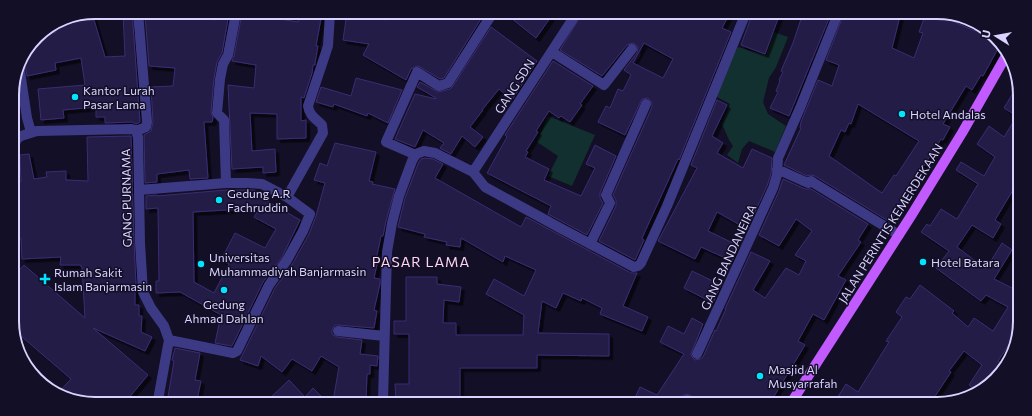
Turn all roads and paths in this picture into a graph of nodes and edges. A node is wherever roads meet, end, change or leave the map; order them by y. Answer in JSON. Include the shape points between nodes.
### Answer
{"nodes":[{"id":1,"x":139,"y":19,"type":"edge"},
{"id":2,"x":235,"y":19,"type":"edge"},
{"id":3,"x":330,"y":19,"type":"edge"},
{"id":4,"x":489,"y":19,"type":"edge"},
{"id":5,"x":573,"y":19,"type":"edge"},
{"id":6,"x":743,"y":19,"type":"edge"},
{"id":7,"x":836,"y":19,"type":"edge"},
{"id":8,"x":632,"y":49,"type":"dead end"},
{"id":9,"x":552,"y":52,"type":"junction"},
{"id":10,"x":1004,"y":59,"type":"edge"},
{"id":11,"x":21,"y":77,"type":"edge"},
{"id":12,"x":646,"y":104,"type":"dead end"},
{"id":13,"x":136,"y":131,"type":"junction"},
{"id":14,"x":31,"y":132,"type":"junction"},
{"id":15,"x":19,"y":138,"type":"edge"},
{"id":16,"x":416,"y":155,"type":"junction"},
{"id":17,"x":777,"y":169,"type":"junction"},
{"id":18,"x":473,"y":172,"type":"junction"},
{"id":19,"x":226,"y":183,"type":"junction"},
{"id":20,"x":139,"y":190,"type":"junction"},
{"id":21,"x":287,"y":197,"type":"junction"},
{"id":22,"x":899,"y":235,"type":"junction"},
{"id":23,"x":590,"y":244,"type":"junction"},
{"id":24,"x":338,"y":331,"type":"dead end"},
{"id":25,"x":384,"y":336,"type":"junction"},
{"id":26,"x":169,"y":340,"type":"junction"},
{"id":27,"x":697,"y":354,"type":"dead end"},
{"id":28,"x":159,"y":397,"type":"edge"},
{"id":29,"x":383,"y":397,"type":"edge"},
{"id":30,"x":795,"y":397,"type":"edge"}],
"edges":[{"from":1,"to":13,"type":"street","via":[[147,122],[146,128]]},
{"from":2,"to":19,"type":"street","via":[[220,79],[217,113],[224,120]]},
{"from":3,"to":21,"type":"street","via":[[328,46],[308,106],[312,116],[322,125],[323,133]]},
{"from":4,"to":16,"type":"street","via":[[448,83],[439,86],[417,72],[386,142]]},
{"from":5,"to":9,"type":"street","name":"GANG SDN"},
{"from":6,"to":23,"type":"street","via":[[641,263],[634,267]]},
{"from":7,"to":17,"type":"street","name":"GANG BANDANEIRA","via":[[778,158]]},
{"from":8,"to":9,"type":"street","via":[[604,85]]},
{"from":9,"to":18,"type":"street","name":"GANG SDN"},
{"from":10,"to":22,"type":"main road","name":"JALAN PERINTIS KEMERDEKAAN"},
{"from":11,"to":14,"type":"street"},
{"from":12,"to":23,"type":"street","via":[[606,195],[610,203]]},
{"from":13,"to":14,"type":"street","via":[[132,129]]},
{"from":13,"to":20,"type":"street","name":"GANG PURNAMA"},
{"from":14,"to":15,"type":"street"},
{"from":16,"to":18,"type":"street","via":[[424,151],[435,153]]},
{"from":16,"to":25,"type":"street","via":[[399,196],[392,223],[387,252]]},
{"from":17,"to":22,"type":"street","via":[[801,181],[814,182]]},
{"from":17,"to":27,"type":"street","name":"GANG BANDANEIRA","via":[[773,188]]},
{"from":18,"to":23,"type":"street","via":[[485,187]]},
{"from":19,"to":20,"type":"street"},
{"from":19,"to":21,"type":"street","via":[[262,184]]},
{"from":20,"to":26,"type":"street","name":"GANG PURNAMA","via":[[143,292],[164,326]]},
{"from":21,"to":26,"type":"street","via":[[310,214],[287,260],[269,285],[237,351],[234,353]]},
{"from":22,"to":30,"type":"main road","name":"JALAN PERINTIS KEMERDEKAAN"},
{"from":24,"to":25,"type":"street"},
{"from":25,"to":29,"type":"street"},
{"from":26,"to":28,"type":"street"}]}
